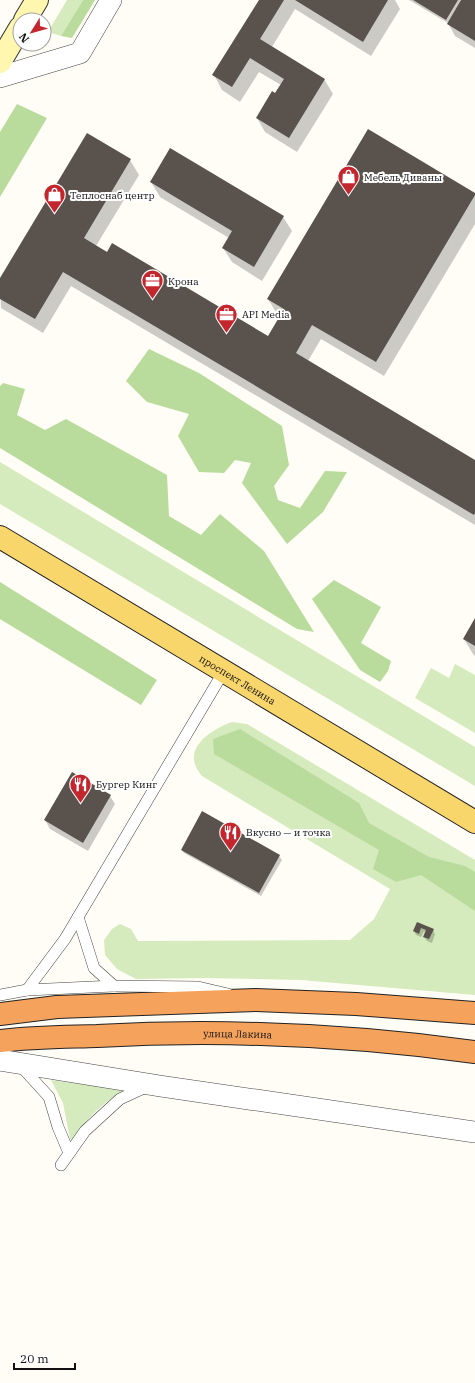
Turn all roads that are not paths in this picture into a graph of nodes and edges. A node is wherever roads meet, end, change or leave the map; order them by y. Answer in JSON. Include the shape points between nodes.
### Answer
{"nodes":[{"id":1,"x":37,"y":0,"type":"edge"},
{"id":2,"x":111,"y":0,"type":"edge"},
{"id":3,"x":30,"y":12,"type":"edge"},
{"id":4,"x":12,"y":42,"type":"edge"},
{"id":5,"x":0,"y":62,"type":"edge"},
{"id":6,"x":0,"y":78,"type":"edge"},
{"id":7,"x":0,"y":537,"type":"edge"},
{"id":8,"x":224,"y":671,"type":"junction"},
{"id":9,"x":475,"y":822,"type":"edge"},
{"id":10,"x":78,"y":917,"type":"junction"},
{"id":11,"x":114,"y":986,"type":"junction"},
{"id":12,"x":27,"y":990,"type":"junction"},
{"id":13,"x":0,"y":994,"type":"edge"},
{"id":14,"x":256,"y":1000,"type":"junction"},
{"id":15,"x":475,"y":1013,"type":"edge"},
{"id":16,"x":0,"y":1014,"type":"edge"},
{"id":17,"x":0,"y":1041,"type":"edge"},
{"id":18,"x":475,"y":1052,"type":"edge"},
{"id":19,"x":9,"y":1062,"type":"edge"},
{"id":20,"x":152,"y":1084,"type":"junction"},
{"id":21,"x":475,"y":1132,"type":"edge"},
{"id":22,"x":69,"y":1153,"type":"junction"},
{"id":23,"x":61,"y":1165,"type":"dead end"}],
"edges":[{"from":1,"to":3,"type":"main road"},
{"from":2,"to":6,"type":"street","via":[[80,52]]},
{"from":4,"to":5,"type":"main road"},
{"from":7,"to":8,"type":"main road","name":"проспект Ленина"},
{"from":8,"to":9,"type":"main road","name":"проспект Ленина"},
{"from":8,"to":10,"type":"lane"},
{"from":10,"to":11,"type":"lane","via":[[94,968]]},
{"from":10,"to":12,"type":"lane"},
{"from":11,"to":12,"type":"lane"},
{"from":11,"to":14,"type":"lane","via":[[198,987]]},
{"from":12,"to":13,"type":"lane"},
{"from":14,"to":15,"type":"highway"},
{"from":14,"to":16,"type":"highway","via":[[58,1007]]},
{"from":17,"to":18,"type":"highway","name":"улица Лакина","via":[[147,1033],[290,1034],[420,1044]]},
{"from":19,"to":20,"type":"street"},
{"from":19,"to":22,"type":"lane","via":[[48,1097]]},
{"from":20,"to":21,"type":"street"},
{"from":20,"to":22,"type":"lane","via":[[120,1099],[85,1131]]},
{"from":22,"to":23,"type":"lane"}]}
